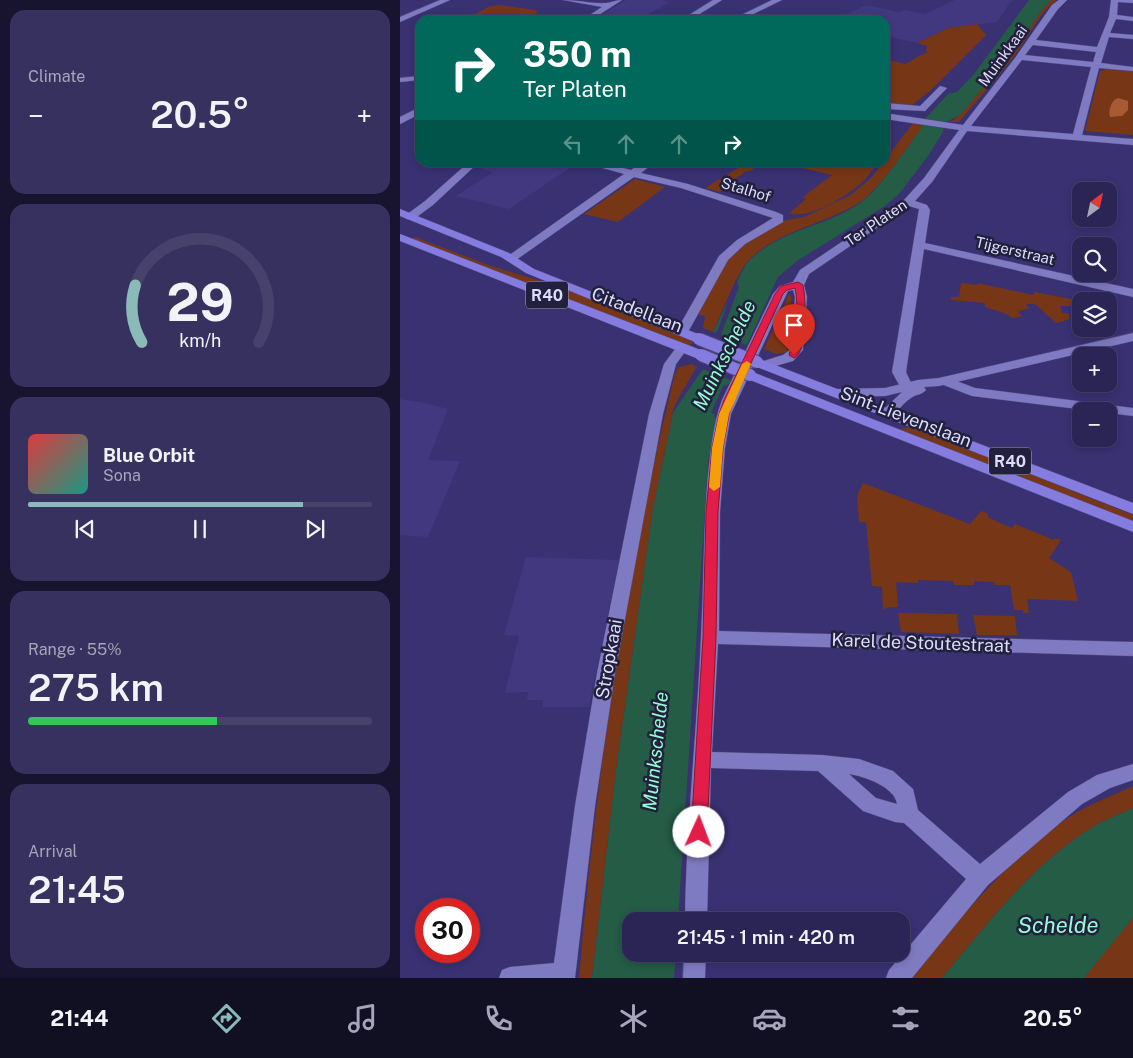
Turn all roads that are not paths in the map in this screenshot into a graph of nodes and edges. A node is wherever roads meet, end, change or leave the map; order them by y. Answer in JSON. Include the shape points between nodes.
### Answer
{"nodes":[{"id":1,"x":446,"y":0,"type":"edge"},
{"id":2,"x":568,"y":0,"type":"edge"},
{"id":3,"x":618,"y":0,"type":"edge"},
{"id":4,"x":718,"y":0,"type":"edge"},
{"id":5,"x":778,"y":0,"type":"edge"},
{"id":6,"x":1063,"y":0,"type":"edge"},
{"id":7,"x":1133,"y":1,"type":"edge"},
{"id":8,"x":1116,"y":3,"type":"edge"},
{"id":9,"x":609,"y":6,"type":"junction"},
{"id":10,"x":1124,"y":9,"type":"dead end"},
{"id":11,"x":594,"y":15,"type":"edge"},
{"id":12,"x":693,"y":15,"type":"edge"},
{"id":13,"x":746,"y":15,"type":"edge"},
{"id":14,"x":1114,"y":17,"type":"junction"},
{"id":15,"x":1133,"y":18,"type":"edge"},
{"id":16,"x":400,"y":20,"type":"edge"},
{"id":17,"x":1107,"y":35,"type":"junction"},
{"id":18,"x":1133,"y":37,"type":"edge"},
{"id":19,"x":1031,"y":42,"type":"junction"},
{"id":20,"x":1100,"y":50,"type":"junction"},
{"id":21,"x":1021,"y":57,"type":"junction"},
{"id":22,"x":1096,"y":65,"type":"junction"},
{"id":23,"x":1133,"y":69,"type":"edge"},
{"id":24,"x":415,"y":72,"type":"edge"},
{"id":25,"x":400,"y":74,"type":"edge"},
{"id":26,"x":415,"y":78,"type":"edge"},
{"id":27,"x":400,"y":80,"type":"edge"},
{"id":28,"x":942,"y":88,"type":"dead end"},
{"id":29,"x":890,"y":106,"type":"edge"},
{"id":30,"x":415,"y":113,"type":"edge"},
{"id":31,"x":890,"y":117,"type":"edge"},
{"id":32,"x":400,"y":121,"type":"edge"},
{"id":33,"x":965,"y":128,"type":"junction"},
{"id":34,"x":1077,"y":137,"type":"junction"},
{"id":35,"x":1133,"y":142,"type":"edge"},
{"id":36,"x":470,"y":167,"type":"edge"},
{"id":37,"x":604,"y":167,"type":"edge"},
{"id":38,"x":644,"y":167,"type":"edge"},
{"id":39,"x":633,"y":174,"type":"junction"},
{"id":40,"x":908,"y":202,"type":"junction"},
{"id":41,"x":402,"y":221,"type":"edge"},
{"id":42,"x":400,"y":237,"type":"edge"},
{"id":43,"x":920,"y":245,"type":"junction"},
{"id":44,"x":512,"y":258,"type":"junction"},
{"id":45,"x":530,"y":270,"type":"junction"},
{"id":46,"x":798,"y":285,"type":"junction"},
{"id":47,"x":1133,"y":292,"type":"edge"},
{"id":48,"x":682,"y":332,"type":"junction"},
{"id":49,"x":1133,"y":337,"type":"edge"},
{"id":50,"x":682,"y":348,"type":"junction"},
{"id":51,"x":761,"y":363,"type":"junction"},
{"id":52,"x":750,"y":375,"type":"joint"},
{"id":53,"x":943,"y":381,"type":"junction"},
{"id":54,"x":910,"y":389,"type":"junction"},
{"id":55,"x":838,"y":393,"type":"junction"},
{"id":56,"x":834,"y":408,"type":"junction"},
{"id":57,"x":888,"y":412,"type":"junction"},
{"id":58,"x":1133,"y":412,"type":"edge"},
{"id":59,"x":1133,"y":509,"type":"edge"},
{"id":60,"x":1133,"y":527,"type":"edge"},
{"id":61,"x":710,"y":637,"type":"junction"},
{"id":62,"x":1133,"y":649,"type":"edge"},
{"id":63,"x":702,"y":760,"type":"junction"},
{"id":64,"x":822,"y":763,"type":"junction"},
{"id":65,"x":1133,"y":772,"type":"edge"},
{"id":66,"x":909,"y":814,"type":"junction"},
{"id":67,"x":980,"y":878,"type":"junction"},
{"id":68,"x":696,"y":912,"type":"edge"},
{"id":69,"x":695,"y":962,"type":"edge"},
{"id":70,"x":564,"y":976,"type":"edge"},
{"id":71,"x":510,"y":978,"type":"edge"},
{"id":72,"x":694,"y":978,"type":"edge"},
{"id":73,"x":898,"y":978,"type":"edge"}],
"edges":[{"from":1,"to":16,"type":"street"},
{"from":2,"to":9,"type":"street"},
{"from":3,"to":9,"type":"street"},
{"from":4,"to":12,"type":"street"},
{"from":5,"to":13,"type":"street"},
{"from":6,"to":19,"type":"street","name":"Muinkkaai"},
{"from":7,"to":8,"type":"street"},
{"from":8,"to":10,"type":"street"},
{"from":8,"to":14,"type":"street"},
{"from":9,"to":11,"type":"street"},
{"from":14,"to":15,"type":"street"},
{"from":14,"to":17,"type":"street"},
{"from":17,"to":18,"type":"street"},
{"from":17,"to":20,"type":"street"},
{"from":19,"to":20,"type":"street"},
{"from":19,"to":21,"type":"street","name":"Muinkkaai"},
{"from":20,"to":22,"type":"street"},
{"from":21,"to":22,"type":"street"},
{"from":21,"to":33,"type":"street","name":"Muinkkaai"},
{"from":22,"to":23,"type":"street"},
{"from":22,"to":34,"type":"street"},
{"from":24,"to":25,"type":"street"},
{"from":26,"to":27,"type":"street"},
{"from":28,"to":29,"type":"street","via":[[922,109]]},
{"from":30,"to":32,"type":"street"},
{"from":31,"to":33,"type":"street"},
{"from":33,"to":34,"type":"street"},
{"from":33,"to":40,"type":"street","name":"Ter Platen","via":[[930,178]]},
{"from":34,"to":35,"type":"street"},
{"from":36,"to":41,"type":"street","via":[[443,192]]},
{"from":37,"to":39,"type":"street","name":"Stalhof"},
{"from":38,"to":39,"type":"street"},
{"from":39,"to":44,"type":"street"},
{"from":39,"to":48,"type":"street","name":"Stalhof","via":[[684,186],[772,214],[779,220],[741,242],[723,258]]},
{"from":40,"to":43,"type":"street","via":[[924,208]]},
{"from":40,"to":46,"type":"street","name":"Ter Platen","via":[[811,266]]},
{"from":41,"to":44,"type":"main road","name":"Citadellaan","number":"R40"},
{"from":41,"to":45,"type":"main road","name":"Citadellaan","number":"R40","via":[[417,234],[490,262],[507,268]]},
{"from":42,"to":50,"type":"main road","name":"Citadellaan","number":"R40"},
{"from":43,"to":47,"type":"street","name":"Tijgerstraat"},
{"from":43,"to":54,"type":"street","via":[[899,372]]},
{"from":44,"to":45,"type":"main road","name":"Citadellaan","number":"R40"},
{"from":45,"to":48,"type":"main road","name":"Citadellaan","number":"R40"},
{"from":46,"to":51,"type":"street","via":[[801,297],[797,350],[788,358]]},
{"from":46,"to":61,"type":"street","name":"Ter Platen","via":[[784,288],[779,294],[724,414],[712,512]]},
{"from":48,"to":51,"type":"main road","name":"Citadellaan","number":"R40","bridge":true},
{"from":49,"to":53,"type":"street"},
{"from":50,"to":52,"type":"main road","name":"Citadellaan","number":"R40","bridge":true},
{"from":50,"to":70,"type":"street","name":"Stropkaai","via":[[670,364],[656,414],[606,673],[585,806]]},
{"from":51,"to":55,"type":"main road","name":"Sint-Lievenslaan","number":"R40"},
{"from":52,"to":56,"type":"main road","name":"Sint-Lievenslaan","number":"R40"},
{"from":53,"to":54,"type":"street"},
{"from":53,"to":58,"type":"street","via":[[972,392]]},
{"from":54,"to":55,"type":"street"},
{"from":54,"to":57,"type":"street"},
{"from":55,"to":57,"type":"main road","name":"Sint-Lievenslaan","number":"R40"},
{"from":56,"to":57,"type":"main road","via":[[849,406],[858,410]]},
{"from":56,"to":60,"type":"main road","name":"Sint-Lievenslaan","number":"R40"},
{"from":57,"to":59,"type":"main road","name":"Sint-Lievenslaan","number":"R40"},
{"from":61,"to":62,"type":"street","name":"Karel de Stoutestraat"},
{"from":61,"to":63,"type":"street","name":"Ter Platen"},
{"from":63,"to":64,"type":"street"},
{"from":63,"to":68,"type":"street","name":"Ter Platen"},
{"from":64,"to":66,"type":"street","via":[[870,805]]},
{"from":64,"to":66,"type":"street","via":[[859,767],[886,777],[906,795]]},
{"from":65,"to":67,"type":"street","via":[[1104,781],[1075,798]]},
{"from":66,"to":67,"type":"street"},
{"from":67,"to":73,"type":"street"},
{"from":69,"to":72,"type":"street"},
{"from":70,"to":71,"type":"street","via":[[547,974]]}]}
